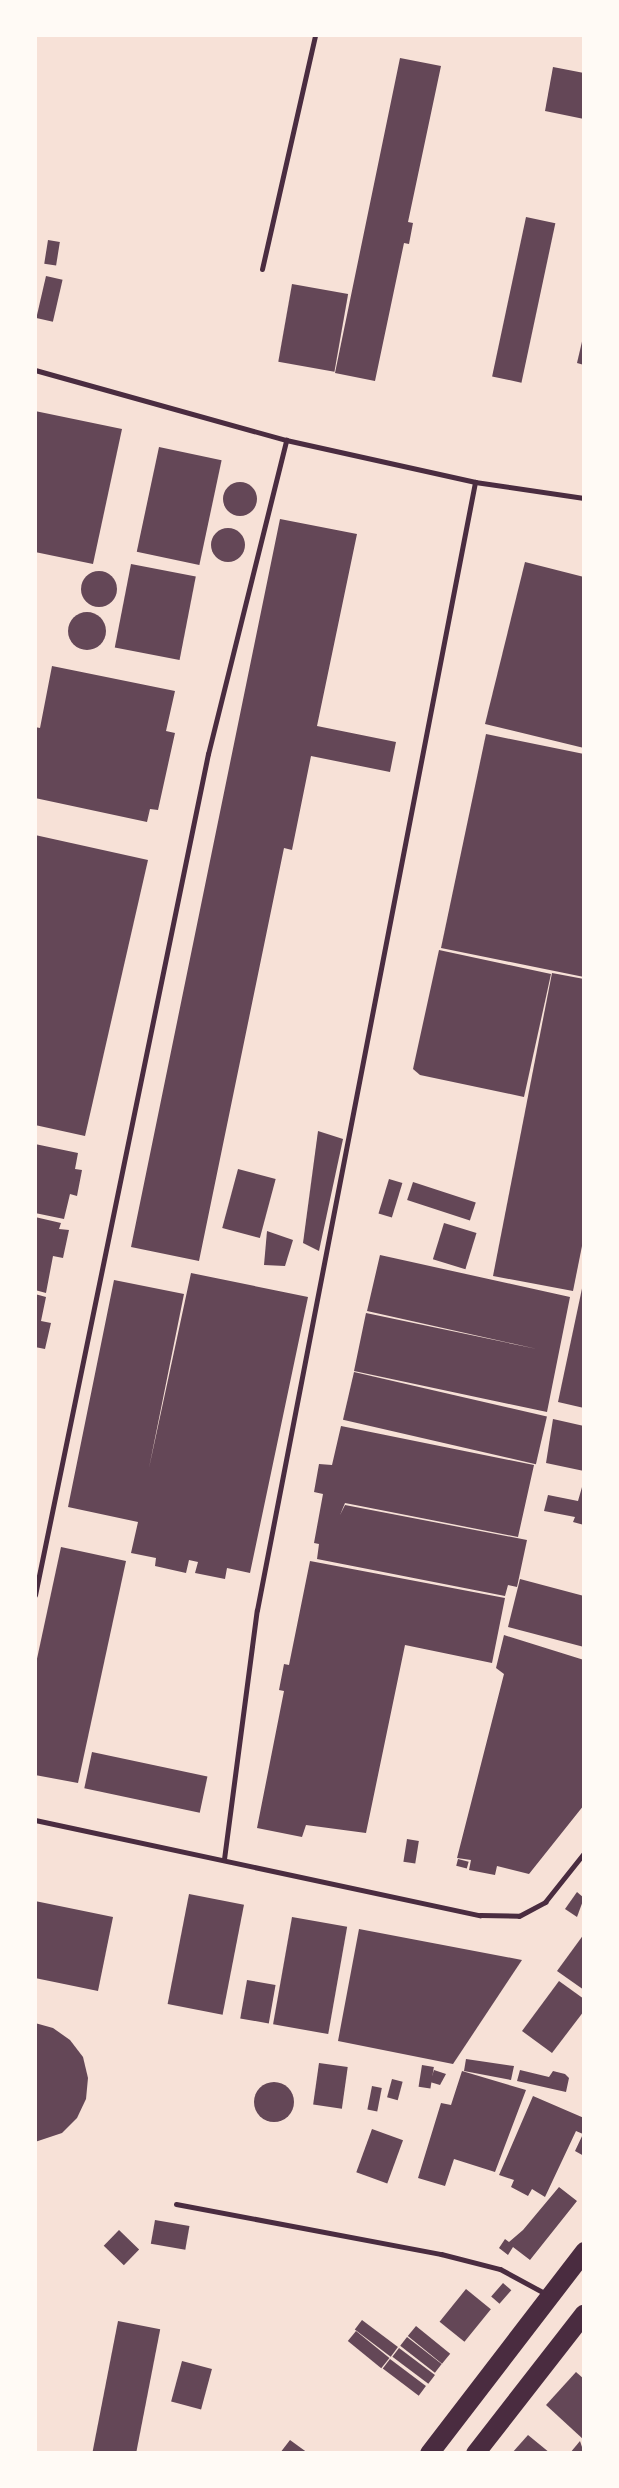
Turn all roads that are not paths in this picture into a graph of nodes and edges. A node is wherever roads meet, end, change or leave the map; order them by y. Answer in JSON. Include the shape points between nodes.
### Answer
{"nodes":[{"id":1,"x":315,"y":35,"type":"edge"},
{"id":2,"x":262,"y":269,"type":"dead end"},
{"id":3,"x":35,"y":370,"type":"edge"},
{"id":4,"x":286,"y":440,"type":"junction"},
{"id":5,"x":475,"y":482,"type":"junction"},
{"id":6,"x":584,"y":498,"type":"edge"},
{"id":7,"x":35,"y":1595,"type":"edge"},
{"id":8,"x":35,"y":1820,"type":"edge"},
{"id":9,"x":584,"y":1853,"type":"edge"},
{"id":10,"x":225,"y":1859,"type":"junction"},
{"id":11,"x":176,"y":2204,"type":"dead end"},
{"id":12,"x":584,"y":2251,"type":"edge"},
{"id":13,"x":549,"y":2295,"type":"junction"},
{"id":14,"x":584,"y":2313,"type":"edge"},
{"id":15,"x":429,"y":2453,"type":"edge"},
{"id":16,"x":475,"y":2453,"type":"edge"}],
"edges":[{"from":1,"to":2,"type":"lane"},
{"from":3,"to":4,"type":"lane"},
{"from":4,"to":5,"type":"lane"},
{"from":4,"to":7,"type":"lane","via":[[208,754]]},
{"from":5,"to":6,"type":"lane"},
{"from":5,"to":10,"type":"lane","via":[[257,1610]]},
{"from":8,"to":10,"type":"lane"},
{"from":9,"to":10,"type":"lane","via":[[545,1902],[519,1916],[480,1915]]},
{"from":11,"to":13,"type":"lane","via":[[441,2254],[500,2269]]},
{"from":12,"to":13,"type":"highway"},
{"from":13,"to":15,"type":"highway"},
{"from":14,"to":16,"type":"highway"}]}
